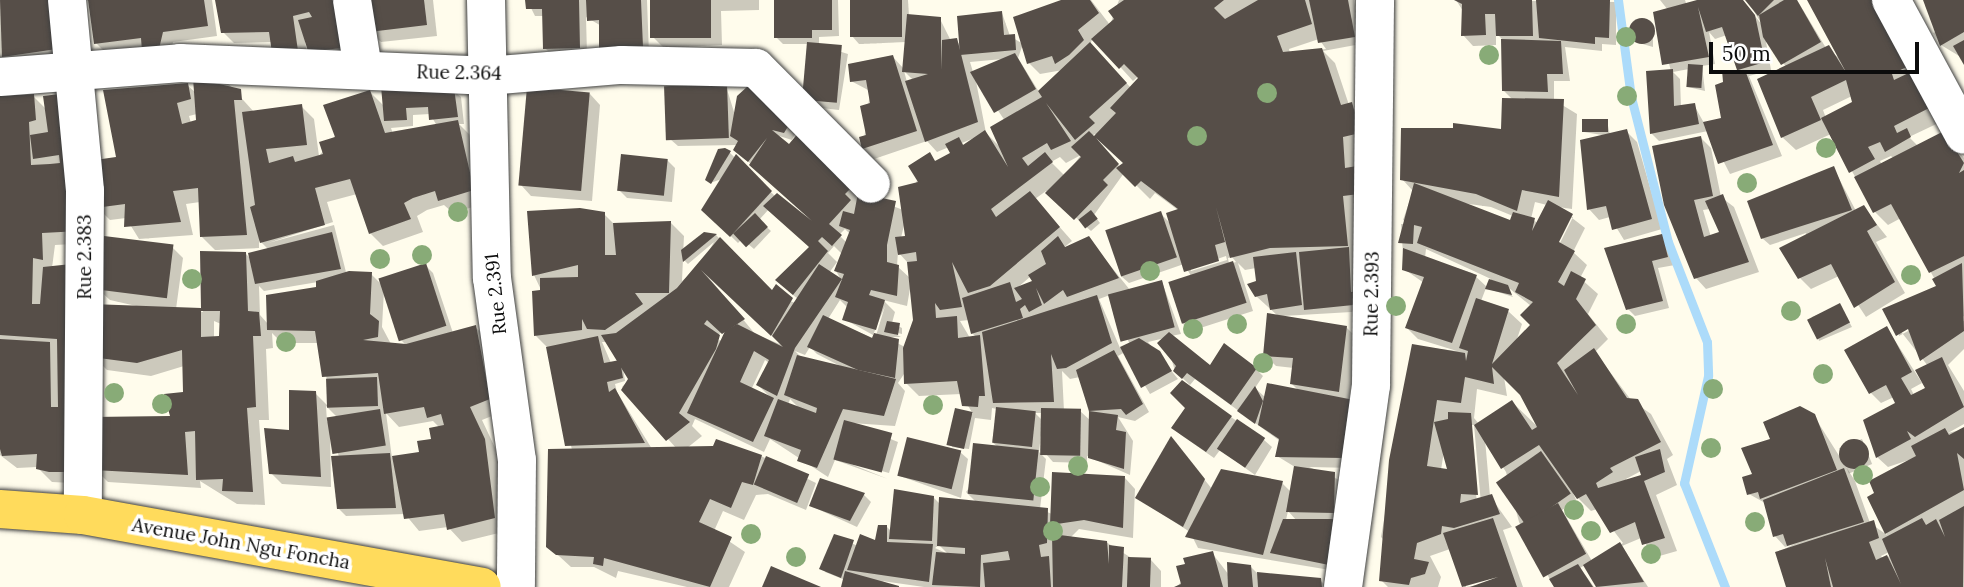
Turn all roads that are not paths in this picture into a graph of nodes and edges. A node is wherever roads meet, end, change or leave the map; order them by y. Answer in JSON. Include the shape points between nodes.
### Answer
{"nodes":[{"id":1,"x":67,"y":0,"type":"edge"},
{"id":2,"x":352,"y":0,"type":"edge"},
{"id":3,"x":486,"y":0,"type":"edge"},
{"id":4,"x":1375,"y":0,"type":"edge"},
{"id":5,"x":1891,"y":0,"type":"edge"},
{"id":6,"x":363,"y":69,"type":"junction"},
{"id":7,"x":70,"y":70,"type":"junction"},
{"id":8,"x":487,"y":76,"type":"junction"},
{"id":9,"x":0,"y":77,"type":"edge"},
{"id":10,"x":1964,"y":135,"type":"edge"},
{"id":11,"x":871,"y":184,"type":"dead end"},
{"id":12,"x":0,"y":509,"type":"edge"},
{"id":13,"x":83,"y":515,"type":"junction"},
{"id":14,"x":482,"y":587,"type":"edge"},
{"id":15,"x":516,"y":587,"type":"edge"},
{"id":16,"x":1343,"y":587,"type":"edge"}],
"edges":[{"from":1,"to":7,"type":"street","name":"Rue 2.383"},
{"from":2,"to":6,"type":"street"},
{"from":3,"to":8,"type":"street","name":"Rue 2.391"},
{"from":4,"to":16,"type":"street","name":"Rue 2.393","via":[[1371,386]]},
{"from":5,"to":10,"type":"street"},
{"from":6,"to":7,"type":"street","name":"Rue 2.364","via":[[180,63]]},
{"from":6,"to":8,"type":"street","name":"Rue 2.364"},
{"from":7,"to":9,"type":"street","name":"Rue 2.364"},
{"from":7,"to":13,"type":"street","name":"Rue 2.383","via":[[85,191]]},
{"from":8,"to":11,"type":"street","name":"Rue 2.364","via":[[622,65],[756,68]]},
{"from":8,"to":15,"type":"street","name":"Rue 2.391","via":[[492,278],[517,460]]},
{"from":12,"to":13,"type":"main road","name":"Avenue John Ngu Foncha"},
{"from":13,"to":14,"type":"main road","name":"Avenue John Ngu Foncha"}]}
